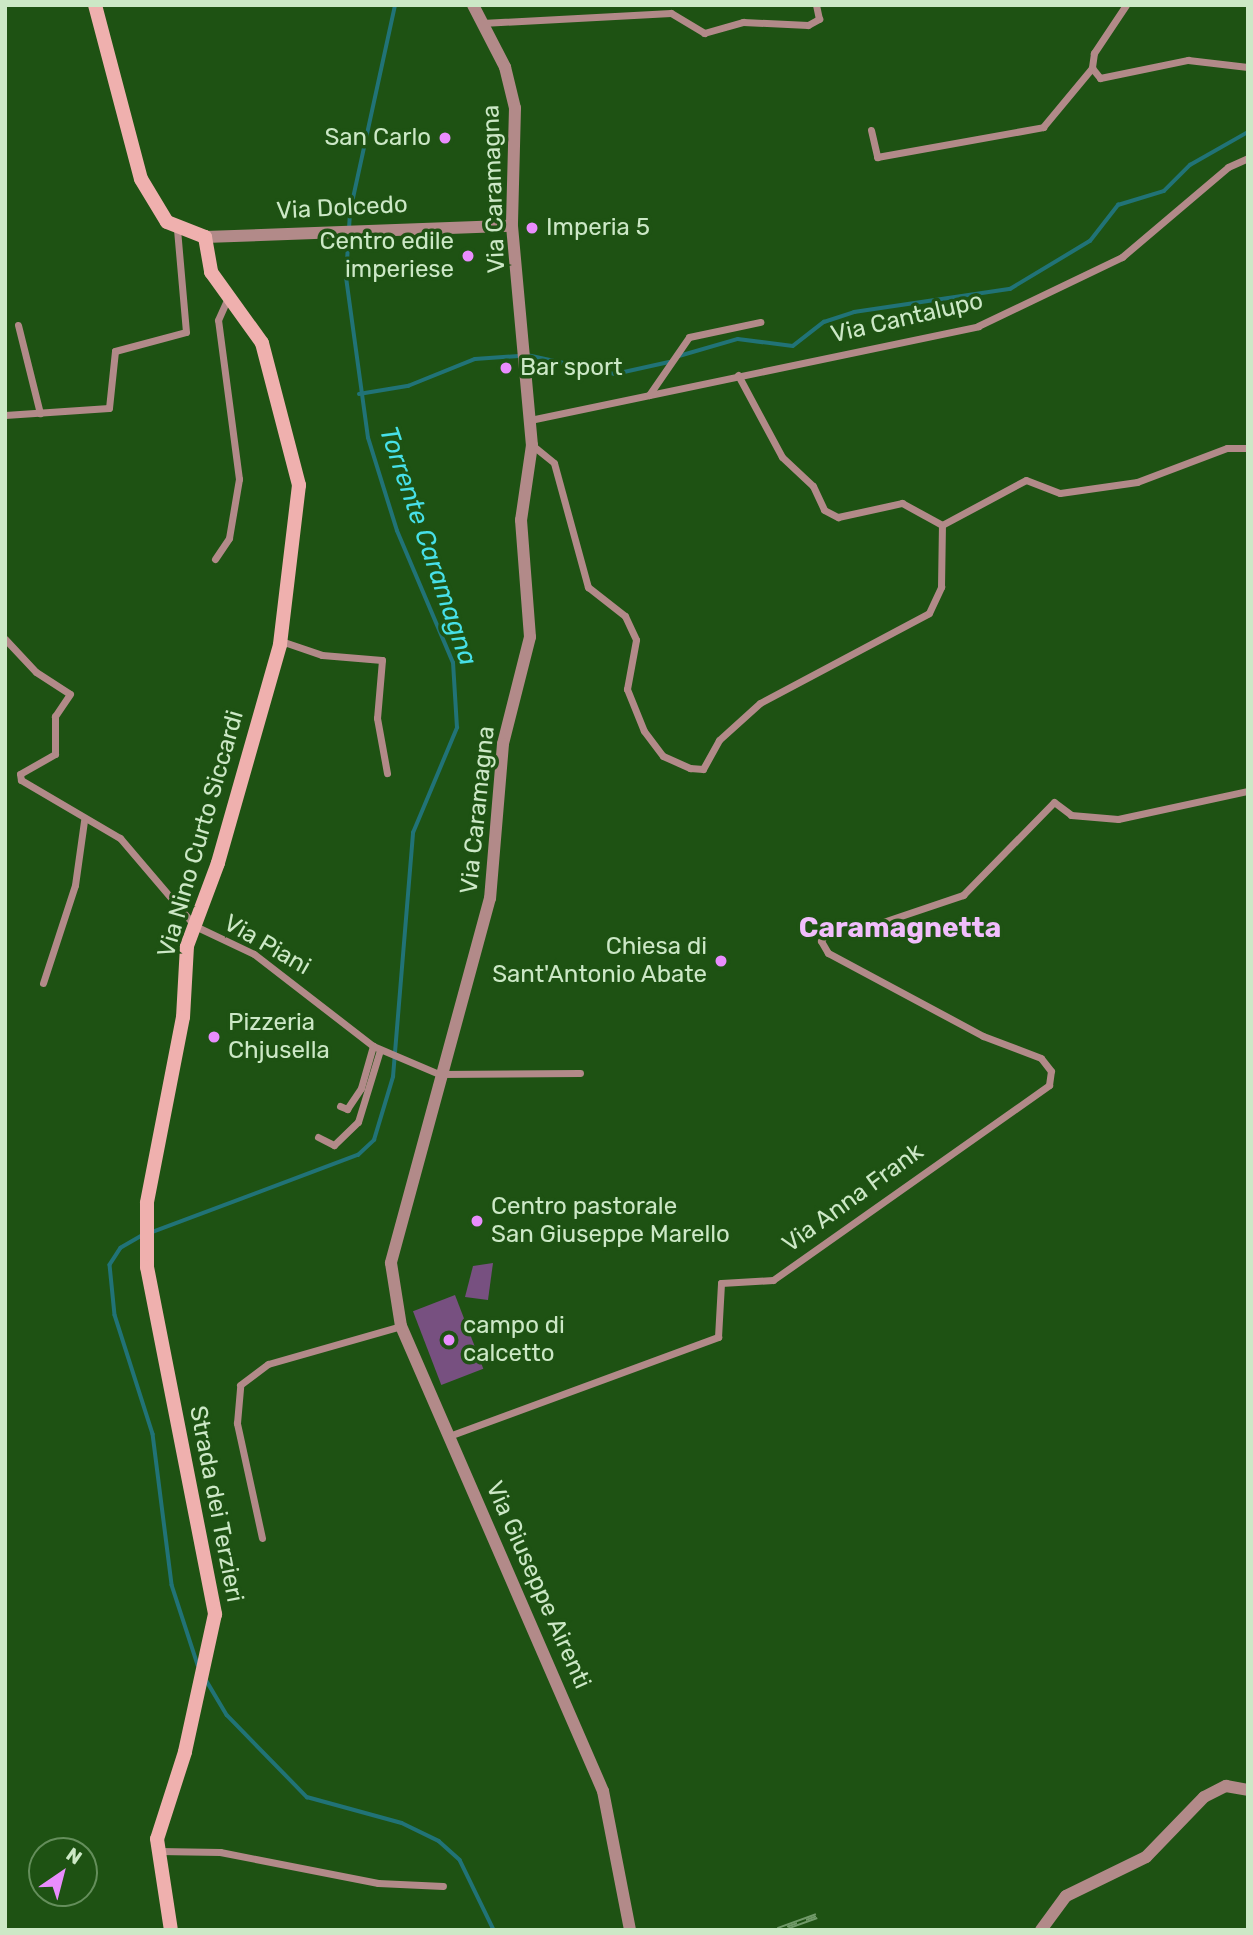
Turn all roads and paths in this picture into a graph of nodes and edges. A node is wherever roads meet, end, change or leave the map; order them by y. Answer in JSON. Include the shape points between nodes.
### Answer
{"nodes":[{"id":1,"x":95,"y":5,"type":"edge"},
{"id":2,"x":473,"y":5,"type":"edge"},
{"id":3,"x":816,"y":5,"type":"edge"},
{"id":4,"x":1126,"y":5,"type":"edge"},
{"id":5,"x":482,"y":23,"type":"junction"},
{"id":6,"x":1248,"y":67,"type":"edge"},
{"id":7,"x":1092,"y":68,"type":"junction"},
{"id":8,"x":871,"y":130,"type":"dead end"},
{"id":9,"x":1248,"y":158,"type":"edge"},
{"id":10,"x":512,"y":226,"type":"junction"},
{"id":11,"x":177,"y":229,"type":"junction"},
{"id":12,"x":205,"y":237,"type":"junction"},
{"id":13,"x":228,"y":298,"type":"junction"},
{"id":14,"x":760,"y":322,"type":"dead end"},
{"id":15,"x":18,"y":325,"type":"dead end"},
{"id":16,"x":738,"y":375,"type":"junction"},
{"id":17,"x":649,"y":395,"type":"junction"},
{"id":18,"x":40,"y":413,"type":"junction"},
{"id":19,"x":5,"y":415,"type":"edge"},
{"id":20,"x":530,"y":420,"type":"junction"},
{"id":21,"x":532,"y":444,"type":"junction"},
{"id":22,"x":1248,"y":448,"type":"edge"},
{"id":23,"x":942,"y":525,"type":"junction"},
{"id":24,"x":215,"y":559,"type":"dead end"},
{"id":25,"x":5,"y":639,"type":"edge"},
{"id":26,"x":280,"y":641,"type":"junction"},
{"id":27,"x":387,"y":772,"type":"dead end"},
{"id":28,"x":1248,"y":791,"type":"edge"},
{"id":29,"x":84,"y":821,"type":"junction"},
{"id":30,"x":195,"y":926,"type":"junction"},
{"id":31,"x":43,"y":983,"type":"dead end"},
{"id":32,"x":377,"y":1048,"type":"junction"},
{"id":33,"x":580,"y":1073,"type":"dead end"},
{"id":34,"x":439,"y":1074,"type":"junction"},
{"id":35,"x":340,"y":1106,"type":"dead end"},
{"id":36,"x":318,"y":1137,"type":"dead end"},
{"id":37,"x":145,"y":1248,"type":"joint"},
{"id":38,"x":391,"y":1263,"type":"joint"},
{"id":39,"x":401,"y":1326,"type":"junction"},
{"id":40,"x":449,"y":1436,"type":"junction"},
{"id":41,"x":262,"y":1538,"type":"dead end"},
{"id":42,"x":1248,"y":1790,"type":"edge"},
{"id":43,"x":158,"y":1851,"type":"junction"},
{"id":44,"x":443,"y":1886,"type":"dead end"},
{"id":45,"x":171,"y":1930,"type":"edge"},
{"id":46,"x":630,"y":1930,"type":"edge"},
{"id":47,"x":1041,"y":1930,"type":"edge"}],
"edges":[{"from":1,"to":11,"type":"main road","name":"Via Dolcedo","via":[[141,179],[152,204]]},
{"from":2,"to":5,"type":"street","name":"Via Caramagna"},
{"from":3,"to":5,"type":"street","via":[[819,19],[808,24],[743,22],[704,33],[671,13]]},
{"from":4,"to":7,"type":"street","via":[[1104,35]]},
{"from":5,"to":10,"type":"street","name":"Via Caramagna","via":[[505,67],[514,108]]},
{"from":6,"to":7,"type":"street","via":[[1188,60],[1100,78]]},
{"from":7,"to":8,"type":"street","via":[[1043,127],[877,157]]},
{"from":9,"to":16,"type":"street","name":"Via Cantalupo","via":[[1228,167],[1122,257],[1020,309],[978,326]]},
{"from":10,"to":12,"type":"street","name":"Via Dolcedo"},
{"from":10,"to":20,"type":"street","name":"Via Caramagna"},
{"from":11,"to":12,"type":"main road","name":"Via Dolcedo"},
{"from":11,"to":18,"type":"street","via":[[186,332],[115,351],[109,408]]},
{"from":12,"to":13,"type":"main road","name":"Via Nino Curto Siccardi","via":[[211,272]]},
{"from":13,"to":24,"type":"street","via":[[218,320],[239,479],[229,538]]},
{"from":13,"to":26,"type":"main road","name":"Via Nino Curto Siccardi","via":[[262,343],[295,458],[299,527]]},
{"from":14,"to":17,"type":"street","via":[[689,337],[661,371]]},
{"from":15,"to":18,"type":"street"},
{"from":16,"to":17,"type":"street","name":"Via Cantalupo"},
{"from":16,"to":23,"type":"street","via":[[782,457],[813,486],[827,513],[841,517],[902,503]]},
{"from":17,"to":20,"type":"street","name":"Via Cantalupo"},
{"from":18,"to":19,"type":"street"},
{"from":20,"to":21,"type":"street","name":"Via Caramagna"},
{"from":21,"to":23,"type":"street","via":[[554,463],[588,587],[622,612],[636,640],[627,690],[644,731],[669,760],[703,769],[719,740],[760,703],[929,613],[941,587]]},
{"from":21,"to":34,"type":"street","name":"Via Caramagna","via":[[521,520],[528,650],[503,744],[490,898],[468,991]]},
{"from":22,"to":23,"type":"street","via":[[1227,448],[1124,484],[1060,493],[1026,480]]},
{"from":25,"to":29,"type":"street","name":"Via Piani","via":[[36,673],[70,694],[55,716],[55,754],[20,774],[21,780]]},
{"from":26,"to":27,"type":"street","via":[[322,655],[382,660],[377,718]]},
{"from":26,"to":30,"type":"main road","name":"Via Nino Curto Siccardi"},
{"from":28,"to":40,"type":"street","name":"Via Anna Frank","via":[[1118,819],[1071,815],[1055,802],[963,895],[880,923],[834,924],[821,941],[828,953],[891,988],[1041,1058],[1051,1071],[1049,1085],[773,1280],[721,1283],[718,1337]]},
{"from":29,"to":30,"type":"street","name":"Via Piani","via":[[120,838]]},
{"from":29,"to":31,"type":"street","via":[[75,885]]},
{"from":30,"to":32,"type":"street","name":"Via Piani","via":[[265,962]]},
{"from":30,"to":37,"type":"main road","name":"Via Nino Curto Siccardi","via":[[185,953],[182,1027],[146,1216]]},
{"from":32,"to":34,"type":"street","name":"Via Piani"},
{"from":32,"to":35,"type":"street","via":[[361,1088],[347,1109]]},
{"from":32,"to":36,"type":"street","via":[[358,1122],[334,1145]]},
{"from":33,"to":34,"type":"street"},
{"from":34,"to":38,"type":"street","name":"Via Caramagna"},
{"from":37,"to":43,"type":"main road","name":"Strada dei Terzieri","via":[[215,1614],[200,1693]]},
{"from":38,"to":39,"type":"street","name":"Via Giuseppe Airenti"},
{"from":39,"to":40,"type":"street","name":"Via Giuseppe Airenti"},
{"from":39,"to":41,"type":"street","via":[[268,1364],[240,1385],[237,1423]]},
{"from":40,"to":46,"type":"street","name":"Via Giuseppe Airenti","via":[[603,1790]]},
{"from":42,"to":47,"type":"street","via":[[1226,1786],[1204,1797],[1146,1857],[1066,1896]]},
{"from":43,"to":44,"type":"street","via":[[220,1852],[378,1883]]},
{"from":43,"to":45,"type":"main road","name":"Strada dei Terzieri"}]}
